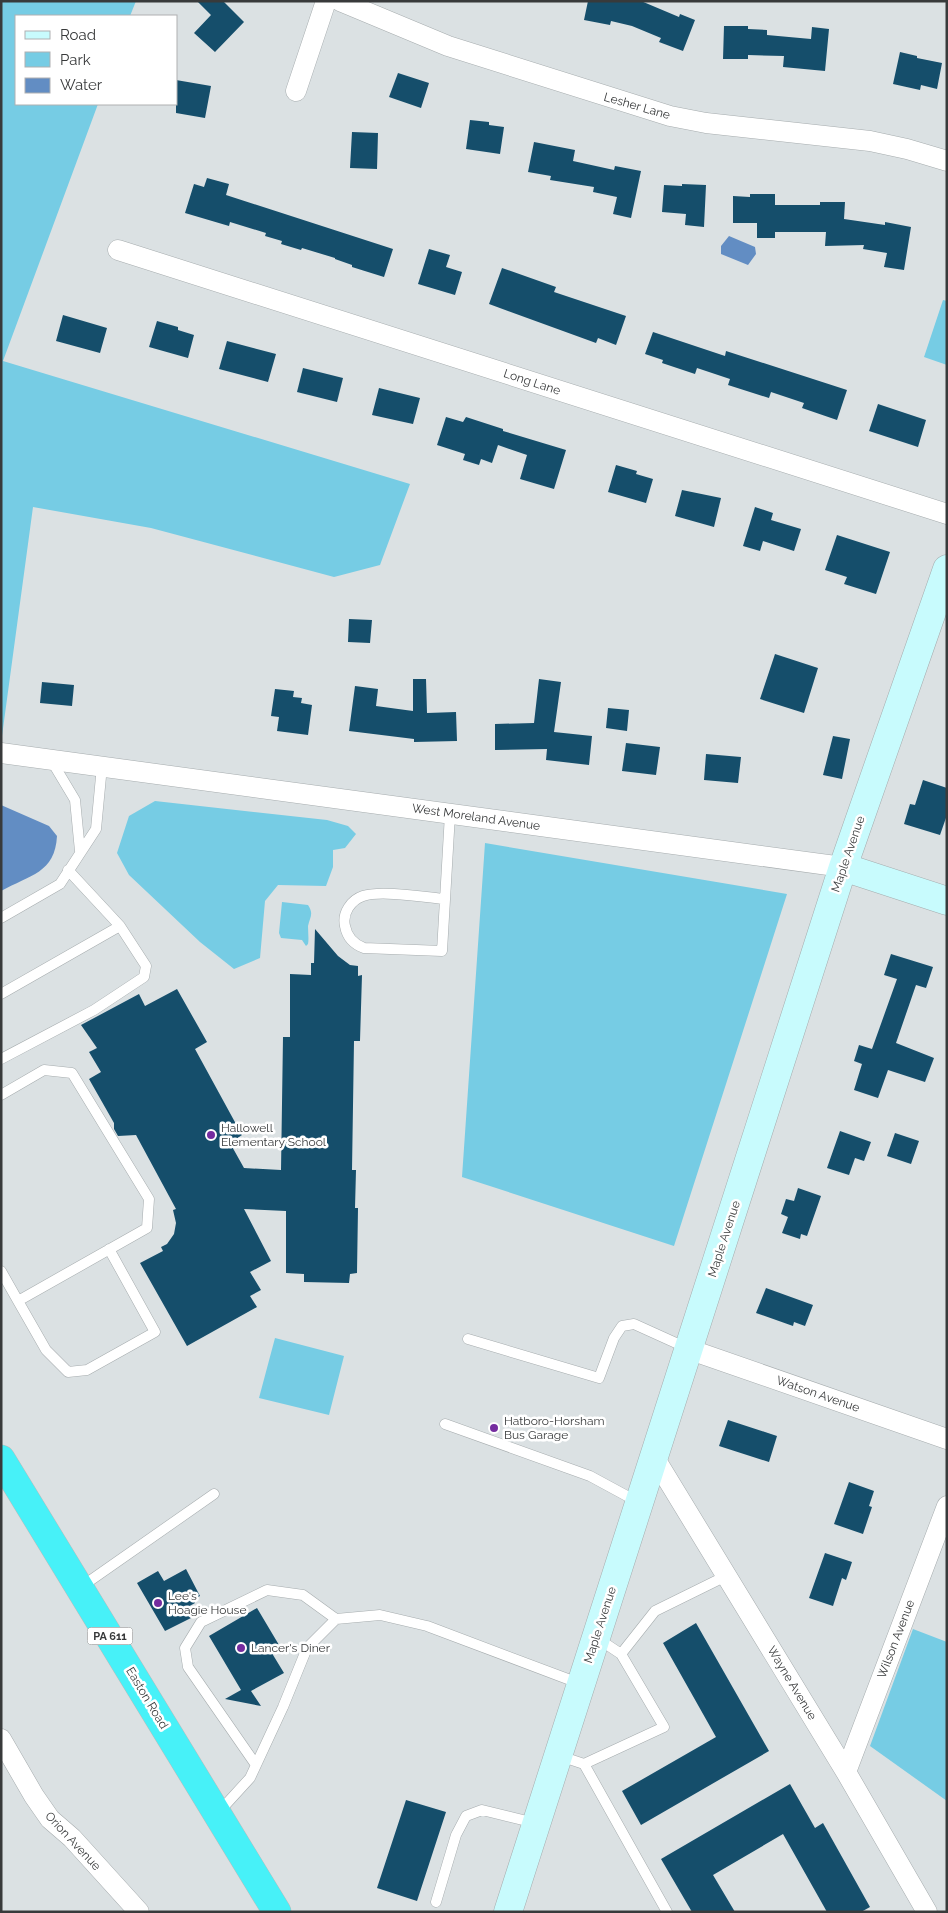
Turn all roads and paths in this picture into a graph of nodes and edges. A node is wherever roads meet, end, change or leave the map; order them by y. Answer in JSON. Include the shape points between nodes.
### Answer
{"nodes":[{"id":1,"x":326,"y":1,"type":"edge"},
{"id":2,"x":340,"y":1,"type":"edge"},
{"id":3,"x":296,"y":91,"type":"dead end"},
{"id":4,"x":947,"y":161,"type":"edge"},
{"id":5,"x":118,"y":250,"type":"dead end"},
{"id":6,"x":947,"y":514,"type":"edge"},
{"id":7,"x":947,"y":568,"type":"edge"},
{"id":8,"x":1,"y":753,"type":"edge"},
{"id":9,"x":51,"y":759,"type":"junction"},
{"id":10,"x":102,"y":766,"type":"junction"},
{"id":11,"x":450,"y":814,"type":"junction"},
{"id":12,"x":80,"y":851,"type":"junction"},
{"id":13,"x":843,"y":867,"type":"junction"},
{"id":14,"x":68,"y":870,"type":"junction"},
{"id":15,"x":444,"y":899,"type":"junction"},
{"id":16,"x":947,"y":901,"type":"edge"},
{"id":17,"x":1,"y":918,"type":"edge"},
{"id":18,"x":120,"y":926,"type":"junction"},
{"id":19,"x":1,"y":994,"type":"edge"},
{"id":20,"x":1,"y":1059,"type":"edge"},
{"id":21,"x":1,"y":1095,"type":"edge"},
{"id":22,"x":110,"y":1249,"type":"junction"},
{"id":23,"x":1,"y":1270,"type":"edge"},
{"id":24,"x":18,"y":1301,"type":"junction"},
{"id":25,"x":468,"y":1339,"type":"dead end"},
{"id":26,"x":688,"y":1349,"type":"junction"},
{"id":27,"x":445,"y":1424,"type":"dead end"},
{"id":28,"x":947,"y":1440,"type":"edge"},
{"id":29,"x":654,"y":1457,"type":"junction"},
{"id":30,"x":1,"y":1459,"type":"edge"},
{"id":31,"x":214,"y":1494,"type":"dead end"},
{"id":32,"x":639,"y":1502,"type":"junction"},
{"id":33,"x":947,"y":1506,"type":"edge"},
{"id":34,"x":726,"y":1576,"type":"junction"},
{"id":35,"x":80,"y":1588,"type":"junction"},
{"id":36,"x":336,"y":1619,"type":"junction"},
{"id":37,"x":596,"y":1637,"type":"junction"},
{"id":38,"x":621,"y":1654,"type":"junction"},
{"id":39,"x":581,"y":1684,"type":"junction"},
{"id":40,"x":1,"y":1739,"type":"edge"},
{"id":41,"x":558,"y":1756,"type":"junction"},
{"id":42,"x":584,"y":1764,"type":"junction"},
{"id":43,"x":256,"y":1765,"type":"junction"},
{"id":44,"x":846,"y":1772,"type":"junction"},
{"id":45,"x":217,"y":1814,"type":"junction"},
{"id":46,"x":536,"y":1823,"type":"junction"},
{"id":47,"x":436,"y":1902,"type":"dead end"},
{"id":48,"x":138,"y":1912,"type":"edge"},
{"id":49,"x":277,"y":1912,"type":"edge"},
{"id":50,"x":508,"y":1912,"type":"edge"},
{"id":51,"x":667,"y":1912,"type":"edge"},
{"id":52,"x":927,"y":1912,"type":"edge"}],
"edges":[{"from":1,"to":3,"type":"street"},
{"from":2,"to":4,"type":"street","name":"Lesher Lane","via":[[448,46],[670,116],[870,141],[908,148]]},
{"from":5,"to":6,"type":"street","name":"Long Lane"},
{"from":7,"to":13,"type":"street","name":"Maple Avenue"},
{"from":8,"to":9,"type":"street","name":"West Moreland Avenue"},
{"from":9,"to":10,"type":"street","name":"West Moreland Avenue"},
{"from":9,"to":12,"type":"lane","via":[[75,800]]},
{"from":10,"to":11,"type":"street","name":"West Moreland Avenue"},
{"from":10,"to":12,"type":"lane","via":[[96,829]]},
{"from":11,"to":13,"type":"street","name":"West Moreland Avenue"},
{"from":11,"to":15,"type":"lane"},
{"from":12,"to":14,"type":"lane"},
{"from":13,"to":16,"type":"street","name":"West Moreland Avenue"},
{"from":13,"to":26,"type":"street","name":"Maple Avenue"},
{"from":14,"to":17,"type":"lane","via":[[60,884]]},
{"from":14,"to":18,"type":"lane"},
{"from":15,"to":15,"type":"lane","via":[[369,895],[353,901],[344,914],[344,922],[354,944],[364,948],[442,951]]},
{"from":18,"to":19,"type":"lane"},
{"from":18,"to":20,"type":"lane","via":[[146,966],[144,977],[94,1010]]},
{"from":21,"to":22,"type":"lane","via":[[44,1070],[72,1073],[149,1199],[147,1228]]},
{"from":22,"to":24,"type":"lane"},
{"from":22,"to":24,"type":"lane","via":[[155,1332],[109,1359],[86,1370],[68,1372],[46,1350]]},
{"from":23,"to":24,"type":"lane"},
{"from":25,"to":26,"type":"lane","via":[[599,1378],[622,1326],[634,1324]]},
{"from":26,"to":28,"type":"street","name":"Watson Avenue"},
{"from":26,"to":29,"type":"street","name":"Maple Avenue"},
{"from":27,"to":32,"type":"lane","via":[[590,1476]]},
{"from":29,"to":32,"type":"street","name":"Maple Avenue"},
{"from":29,"to":34,"type":"street","name":"Wayne Avenue"},
{"from":30,"to":35,"type":"highway","name":"Easton Road","number":"PA 611"},
{"from":31,"to":35,"type":"lane"},
{"from":32,"to":37,"type":"street","name":"Maple Avenue"},
{"from":33,"to":44,"type":"street","name":"Wilson Avenue"},
{"from":34,"to":38,"type":"lane","via":[[655,1611]]},
{"from":34,"to":44,"type":"street","name":"Wayne Avenue"},
{"from":35,"to":45,"type":"highway","name":"Easton Road","number":"PA 611"},
{"from":36,"to":39,"type":"lane","via":[[380,1615],[427,1626]]},
{"from":36,"to":43,"type":"lane","via":[[307,1648]]},
{"from":36,"to":43,"type":"lane","via":[[303,1595],[267,1590],[202,1622],[185,1648],[188,1667]]},
{"from":37,"to":38,"type":"lane"},
{"from":37,"to":39,"type":"street","name":"Maple Avenue"},
{"from":38,"to":42,"type":"lane","via":[[664,1727]]},
{"from":39,"to":41,"type":"street","name":"Maple Avenue"},
{"from":40,"to":48,"type":"street","name":"Orion Avenue","via":[[50,1819],[72,1838]]},
{"from":41,"to":42,"type":"lane"},
{"from":41,"to":46,"type":"street","name":"Maple Avenue"},
{"from":42,"to":51,"type":"lane"},
{"from":43,"to":45,"type":"lane","via":[[250,1778]]},
{"from":44,"to":52,"type":"street","name":"Wayne Avenue"},
{"from":45,"to":49,"type":"highway","name":"Easton Road","number":"PA 611"},
{"from":46,"to":47,"type":"lane","via":[[482,1810],[466,1816],[456,1834]]},
{"from":46,"to":50,"type":"street","name":"Maple Avenue"}]}
